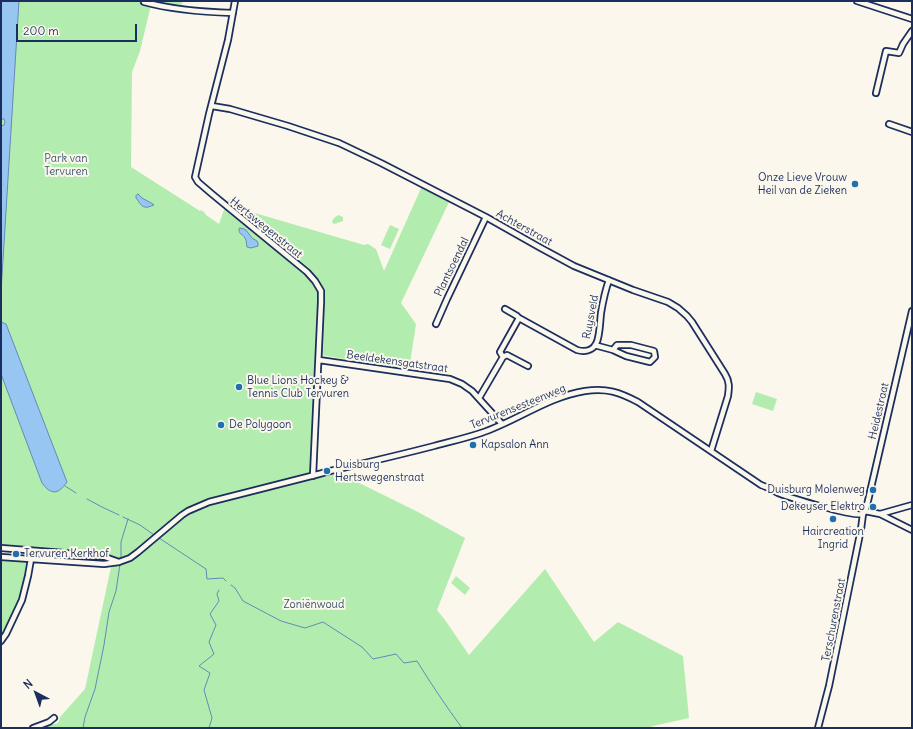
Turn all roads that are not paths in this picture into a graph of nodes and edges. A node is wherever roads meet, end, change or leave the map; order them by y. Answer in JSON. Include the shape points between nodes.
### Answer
{"nodes":[{"id":1,"x":235,"y":1,"type":"edge"},
{"id":2,"x":857,"y":1,"type":"edge"},
{"id":3,"x":144,"y":2,"type":"dead end"},
{"id":4,"x":233,"y":13,"type":"junction"},
{"id":5,"x":912,"y":19,"type":"edge"},
{"id":6,"x":912,"y":31,"type":"edge"},
{"id":7,"x":876,"y":93,"type":"dead end"},
{"id":8,"x":212,"y":106,"type":"junction"},
{"id":9,"x":889,"y":124,"type":"dead end"},
{"id":10,"x":912,"y":132,"type":"edge"},
{"id":11,"x":486,"y":217,"type":"junction"},
{"id":12,"x":609,"y":280,"type":"junction"},
{"id":13,"x":505,"y":309,"type":"dead end"},
{"id":14,"x":912,"y":311,"type":"edge"},
{"id":15,"x":519,"y":318,"type":"junction"},
{"id":16,"x":436,"y":324,"type":"dead end"},
{"id":17,"x":596,"y":345,"type":"junction"},
{"id":18,"x":614,"y":350,"type":"junction"},
{"id":19,"x":503,"y":357,"type":"junction"},
{"id":20,"x":319,"y":360,"type":"junction"},
{"id":21,"x":528,"y":366,"type":"dead end"},
{"id":22,"x":478,"y":398,"type":"junction"},
{"id":23,"x":502,"y":424,"type":"junction"},
{"id":24,"x":711,"y":451,"type":"junction"},
{"id":25,"x":313,"y":476,"type":"junction"},
{"id":26,"x":912,"y":504,"type":"edge"},
{"id":27,"x":864,"y":512,"type":"junction"},
{"id":28,"x":880,"y":514,"type":"junction"},
{"id":29,"x":912,"y":530,"type":"edge"},
{"id":30,"x":1,"y":548,"type":"edge"},
{"id":31,"x":1,"y":556,"type":"edge"},
{"id":32,"x":31,"y":559,"type":"junction"},
{"id":33,"x":119,"y":562,"type":"junction"},
{"id":34,"x":1,"y":642,"type":"edge"},
{"id":35,"x":54,"y":718,"type":"dead end"},
{"id":36,"x":33,"y":728,"type":"edge"},
{"id":37,"x":818,"y":728,"type":"edge"}],
"edges":[{"from":1,"to":4,"type":"street","name":"Hertswegenstraat"},
{"from":2,"to":5,"type":"street"},
{"from":3,"to":4,"type":"street","via":[[173,9]]},
{"from":4,"to":8,"type":"street","name":"Hertswegenstraat"},
{"from":6,"to":7,"type":"street","via":[[898,53],[886,51]]},
{"from":8,"to":11,"type":"street","name":"Achterstraat","via":[[230,109],[339,143]]},
{"from":8,"to":20,"type":"street","name":"Hertswegenstraat","via":[[196,180],[315,281],[321,291]]},
{"from":9,"to":10,"type":"street"},
{"from":11,"to":12,"type":"street","name":"Achterstraat","via":[[574,266]]},
{"from":11,"to":16,"type":"street","name":"Plantsoendal"},
{"from":12,"to":17,"type":"street","name":"Ruysveld"},
{"from":12,"to":24,"type":"street","name":"Achterstraat","via":[[678,308],[694,324],[725,374],[729,384],[728,396]]},
{"from":13,"to":15,"type":"street","name":"Ruysveld"},
{"from":14,"to":27,"type":"street","name":"Heidestraat"},
{"from":15,"to":17,"type":"street","name":"Ruysveld","via":[[577,350],[586,351]]},
{"from":15,"to":19,"type":"street","via":[[500,352]]},
{"from":17,"to":18,"type":"street"},
{"from":18,"to":18,"type":"street","via":[[650,362],[655,357],[654,351],[631,345],[617,345]]},
{"from":19,"to":21,"type":"street","via":[[507,355]]},
{"from":19,"to":22,"type":"street"},
{"from":20,"to":22,"type":"street","name":"Beeldekensgatstraat","via":[[450,379],[462,384]]},
{"from":20,"to":25,"type":"street","name":"Hertswegenstraat"},
{"from":22,"to":23,"type":"street","name":"Beeldekensgatstraat"},
{"from":23,"to":24,"type":"street","name":"Tervurensesteenweg","via":[[556,398],[604,390],[616,392],[638,402]]},
{"from":23,"to":25,"type":"street","name":"Tervurensesteenweg","via":[[470,436]]},
{"from":24,"to":27,"type":"street","name":"Tervurensesteenweg","via":[[761,485],[778,493],[846,513],[859,515]]},
{"from":25,"to":33,"type":"street","name":"Tervurensesteenweg","via":[[209,502],[188,511],[138,552]]},
{"from":26,"to":28,"type":"street"},
{"from":27,"to":28,"type":"street","name":"Tervurensesteenweg"},
{"from":27,"to":37,"type":"street","name":"Terschurenstraat","via":[[831,679]]},
{"from":28,"to":29,"type":"street"},
{"from":30,"to":33,"type":"street","via":[[102,556]]},
{"from":31,"to":32,"type":"street","name":"Tervurensesteenweg"},
{"from":32,"to":33,"type":"street","name":"Tervurensesteenweg","via":[[104,564]]},
{"from":32,"to":34,"type":"street","via":[[22,600]]},
{"from":35,"to":36,"type":"street"}]}
